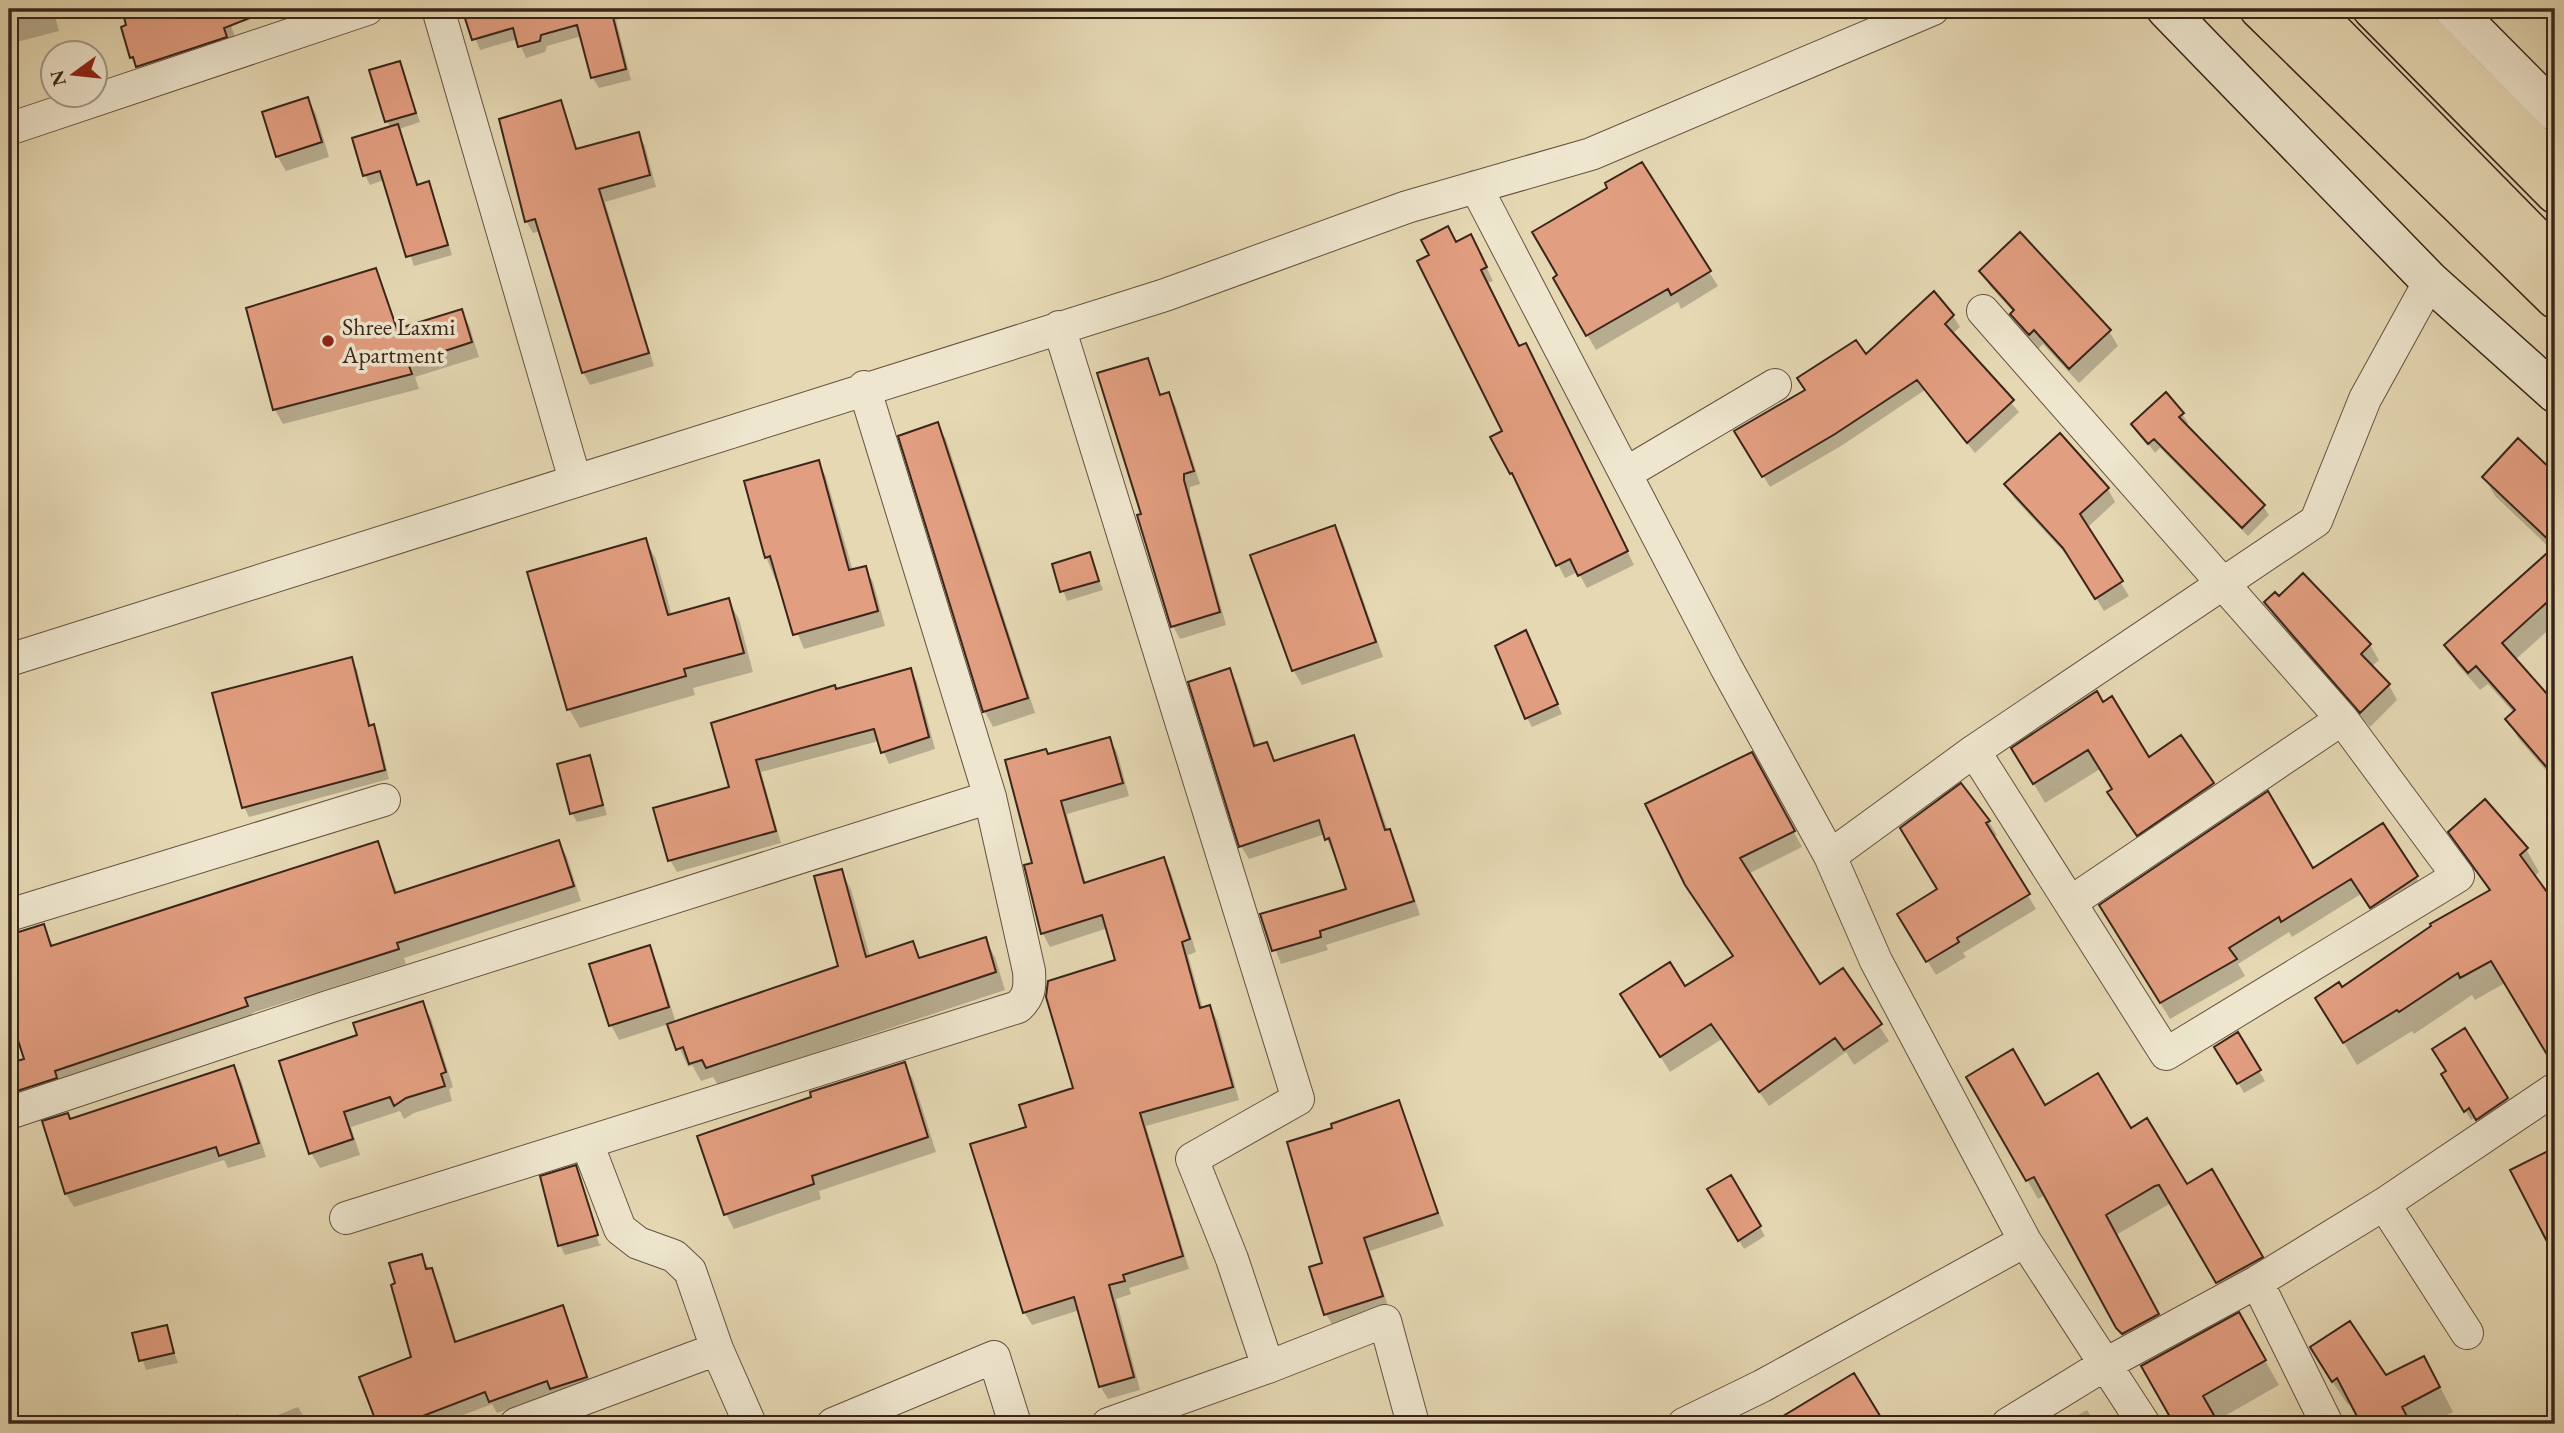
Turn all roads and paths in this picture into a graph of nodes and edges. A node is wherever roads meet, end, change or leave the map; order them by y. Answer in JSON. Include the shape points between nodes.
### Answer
{"nodes":[{"id":1,"x":367,"y":9,"type":"edge"},
{"id":2,"x":438,"y":9,"type":"edge"},
{"id":3,"x":1933,"y":9,"type":"edge"},
{"id":4,"x":2166,"y":9,"type":"edge"},
{"id":5,"x":2259,"y":9,"type":"edge"},
{"id":6,"x":2311,"y":9,"type":"edge"},
{"id":7,"x":2372,"y":9,"type":"edge"},
{"id":8,"x":2400,"y":9,"type":"edge"},
{"id":9,"x":2453,"y":9,"type":"edge"},
{"id":10,"x":2555,"y":112,"type":"edge"},
{"id":11,"x":9,"y":129,"type":"edge"},
{"id":12,"x":2555,"y":165,"type":"edge"},
{"id":13,"x":1476,"y":187,"type":"junction"},
{"id":14,"x":2555,"y":194,"type":"edge"},
{"id":15,"x":2555,"y":257,"type":"edge"},
{"id":16,"x":2430,"y":281,"type":"junction"},
{"id":17,"x":2555,"y":299,"type":"edge"},
{"id":18,"x":1983,"y":311,"type":"dead end"},
{"id":19,"x":1059,"y":327,"type":"junction"},
{"id":20,"x":1775,"y":385,"type":"dead end"},
{"id":21,"x":864,"y":387,"type":"junction"},
{"id":22,"x":2555,"y":393,"type":"edge"},
{"id":23,"x":1628,"y":472,"type":"junction"},
{"id":24,"x":575,"y":480,"type":"junction"},
{"id":25,"x":2222,"y":584,"type":"junction"},
{"id":26,"x":9,"y":660,"type":"edge"},
{"id":27,"x":2343,"y":719,"type":"junction"},
{"id":28,"x":1974,"y":751,"type":"junction"},
{"id":29,"x":990,"y":797,"type":"junction"},
{"id":30,"x":384,"y":800,"type":"dead end"},
{"id":31,"x":1830,"y":856,"type":"junction"},
{"id":32,"x":2071,"y":902,"type":"junction"},
{"id":33,"x":9,"y":915,"type":"edge"},
{"id":34,"x":2555,"y":1089,"type":"edge"},
{"id":35,"x":9,"y":1113,"type":"edge"},
{"id":36,"x":587,"y":1143,"type":"junction"},
{"id":37,"x":2384,"y":1204,"type":"junction"},
{"id":38,"x":346,"y":1218,"type":"dead end"},
{"id":39,"x":2025,"y":1241,"type":"junction"},
{"id":40,"x":2257,"y":1282,"type":"junction"},
{"id":41,"x":2467,"y":1333,"type":"dead end"},
{"id":42,"x":717,"y":1349,"type":"junction"},
{"id":43,"x":2104,"y":1365,"type":"junction"},
{"id":44,"x":1268,"y":1367,"type":"junction"},
{"id":45,"x":516,"y":1424,"type":"edge"},
{"id":46,"x":750,"y":1424,"type":"edge"},
{"id":47,"x":834,"y":1424,"type":"edge"},
{"id":48,"x":1015,"y":1424,"type":"edge"},
{"id":49,"x":1108,"y":1424,"type":"edge"},
{"id":50,"x":1413,"y":1424,"type":"edge"},
{"id":51,"x":1684,"y":1424,"type":"edge"},
{"id":52,"x":2008,"y":1424,"type":"edge"},
{"id":53,"x":2144,"y":1424,"type":"edge"},
{"id":54,"x":2327,"y":1424,"type":"edge"}],
"edges":[{"from":1,"to":11,"type":"street"},
{"from":2,"to":24,"type":"street"},
{"from":3,"to":13,"type":"street","via":[[1591,154]]},
{"from":4,"to":16,"type":"street"},
{"from":5,"to":17,"type":"main road"},
{"from":6,"to":15,"type":"main road"},
{"from":7,"to":14,"type":"main road"},
{"from":8,"to":12,"type":"main road"},
{"from":9,"to":10,"type":"street"},
{"from":13,"to":19,"type":"street"},
{"from":13,"to":23,"type":"street"},
{"from":16,"to":22,"type":"street"},
{"from":16,"to":25,"type":"street","via":[[2365,399],[2316,522]]},
{"from":18,"to":25,"type":"street"},
{"from":19,"to":21,"type":"street"},
{"from":19,"to":44,"type":"street","via":[[1298,1099],[1192,1159]]},
{"from":20,"to":23,"type":"street"},
{"from":21,"to":24,"type":"street"},
{"from":21,"to":29,"type":"street"},
{"from":23,"to":31,"type":"street"},
{"from":24,"to":26,"type":"street"},
{"from":25,"to":27,"type":"street"},
{"from":25,"to":28,"type":"street"},
{"from":27,"to":32,"type":"street"},
{"from":27,"to":32,"type":"street","via":[[2458,876],[2166,1054]]},
{"from":28,"to":31,"type":"street"},
{"from":28,"to":32,"type":"street"},
{"from":29,"to":35,"type":"street"},
{"from":29,"to":36,"type":"street","via":[[1029,971],[1030,989],[1018,1007]]},
{"from":30,"to":33,"type":"street"},
{"from":31,"to":39,"type":"street","via":[[1876,961]]},
{"from":34,"to":37,"type":"street"},
{"from":36,"to":38,"type":"street"},
{"from":36,"to":42,"type":"street","via":[[620,1229],[638,1243],[674,1256],[690,1271]]},
{"from":37,"to":40,"type":"street"},
{"from":37,"to":41,"type":"street"},
{"from":39,"to":43,"type":"street"},
{"from":39,"to":51,"type":"street"},
{"from":40,"to":43,"type":"street"},
{"from":40,"to":54,"type":"street"},
{"from":42,"to":45,"type":"street"},
{"from":42,"to":46,"type":"street"},
{"from":43,"to":52,"type":"street"},
{"from":43,"to":53,"type":"street"},
{"from":44,"to":49,"type":"street"},
{"from":44,"to":50,"type":"street","via":[[1385,1321]]},
{"from":47,"to":48,"type":"street","via":[[994,1357]]}]}
